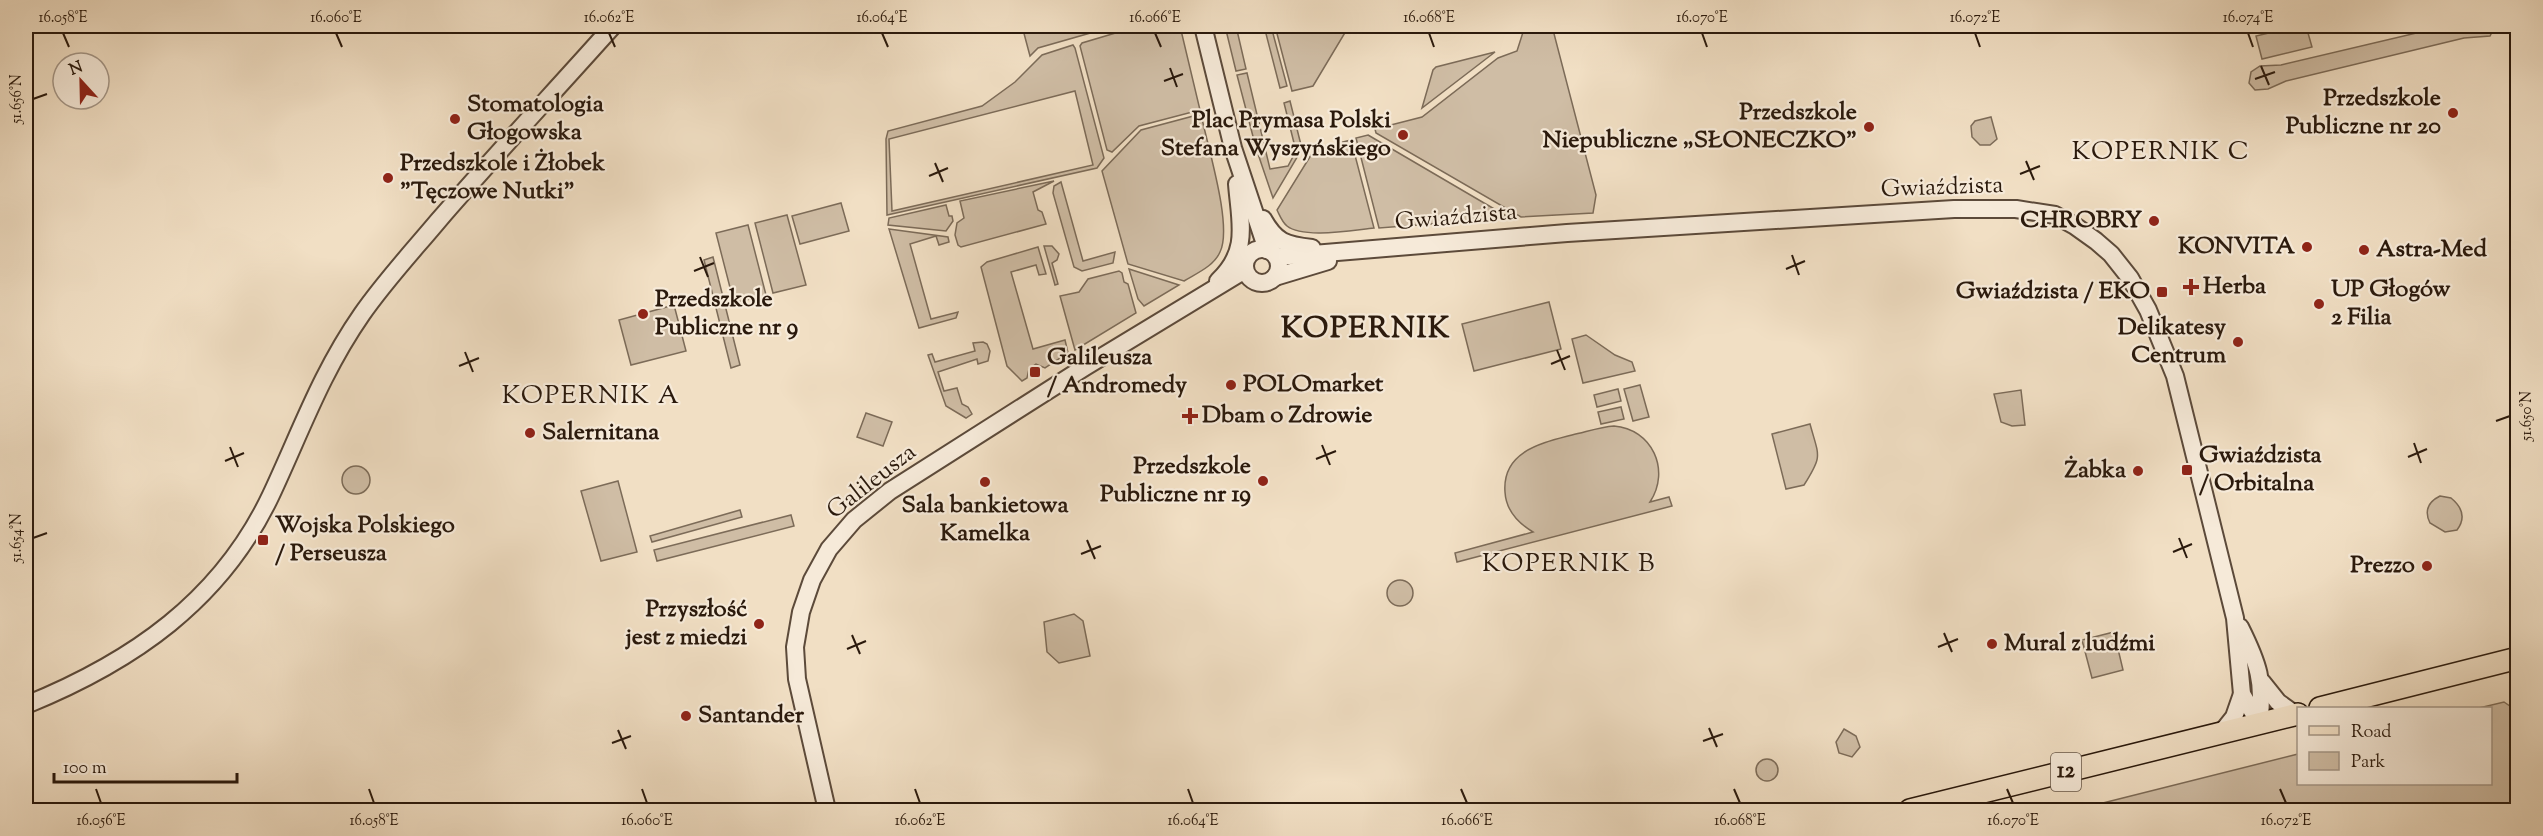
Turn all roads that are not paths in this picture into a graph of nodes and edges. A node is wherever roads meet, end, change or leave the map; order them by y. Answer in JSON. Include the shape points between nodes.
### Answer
{"nodes":[{"id":1,"x":613,"y":26,"type":"edge"},
{"id":2,"x":1203,"y":26,"type":"edge"},
{"id":3,"x":1239,"y":178,"type":"junction"},
{"id":4,"x":1376,"y":250,"type":"junction"},
{"id":5,"x":1342,"y":251,"type":"junction"},
{"id":6,"x":1265,"y":253,"type":"junction"},
{"id":7,"x":1250,"y":277,"type":"junction"},
{"id":8,"x":1275,"y":277,"type":"junction"},
{"id":9,"x":1199,"y":299,"type":"junction"},
{"id":10,"x":1178,"y":313,"type":"junction"},
{"id":11,"x":2235,"y":618,"type":"junction"},
{"id":12,"x":2517,"y":658,"type":"edge"},
{"id":13,"x":2262,"y":682,"type":"junction"},
{"id":14,"x":2242,"y":694,"type":"junction"},
{"id":15,"x":26,"y":705,"type":"edge"},
{"id":16,"x":2324,"y":707,"type":"edge"},
{"id":17,"x":2297,"y":714,"type":"edge"},
{"id":18,"x":2259,"y":723,"type":"junction"},
{"id":19,"x":2222,"y":732,"type":"junction"},
{"id":20,"x":827,"y":810,"type":"edge"},
{"id":21,"x":1910,"y":810,"type":"edge"}],
"edges":[{"from":1,"to":15,"type":"street","via":[[482,170],[362,314],[312,399],[254,527],[210,588],[164,630],[134,650]]},
{"from":2,"to":3,"type":"street"},
{"from":3,"to":5,"type":"street","via":[[1273,236],[1287,244]]},
{"from":3,"to":6,"type":"street"},
{"from":3,"to":9,"type":"street","via":[[1237,258]]},
{"from":4,"to":5,"type":"street","name":"Gwiaździsta"},
{"from":4,"to":8,"type":"street","name":"Gwiaździsta"},
{"from":4,"to":11,"type":"street","name":"Gwiaździsta","via":[[1567,232],[1954,209],[2016,209],[2055,215],[2111,254],[2148,310],[2175,376]]},
{"from":5,"to":6,"type":"street","name":"Gwiaździsta"},
{"from":6,"to":7,"type":"street","via":[[1245,260]]},
{"from":6,"to":8,"type":"street","via":[[1279,264]]},
{"from":7,"to":8,"type":"street","via":[[1270,282]]},
{"from":7,"to":9,"type":"street","name":"Galileusza"},
{"from":7,"to":10,"type":"street","name":"Galileusza"},
{"from":9,"to":10,"type":"street","name":"Galileusza"},
{"from":10,"to":20,"type":"street","name":"Galileusza","via":[[1085,367],[891,491],[854,520],[829,549],[812,580],[795,647],[796,679]]},
{"from":11,"to":13,"type":"street","name":"Gwiaździsta","via":[[2253,652]]},
{"from":11,"to":14,"type":"street","name":"Gwiaździsta"},
{"from":12,"to":16,"type":"main road"},
{"from":13,"to":17,"type":"street","via":[[2278,702]]},
{"from":13,"to":18,"type":"street","name":"Gwiaździsta"},
{"from":14,"to":18,"type":"street","name":"Gwiaździsta"},
{"from":14,"to":19,"type":"street","via":[[2234,717]]},
{"from":17,"to":18,"type":"main road","number":"12"},
{"from":18,"to":19,"type":"main road","number":"12"},
{"from":19,"to":21,"type":"main road","number":"12"}]}
